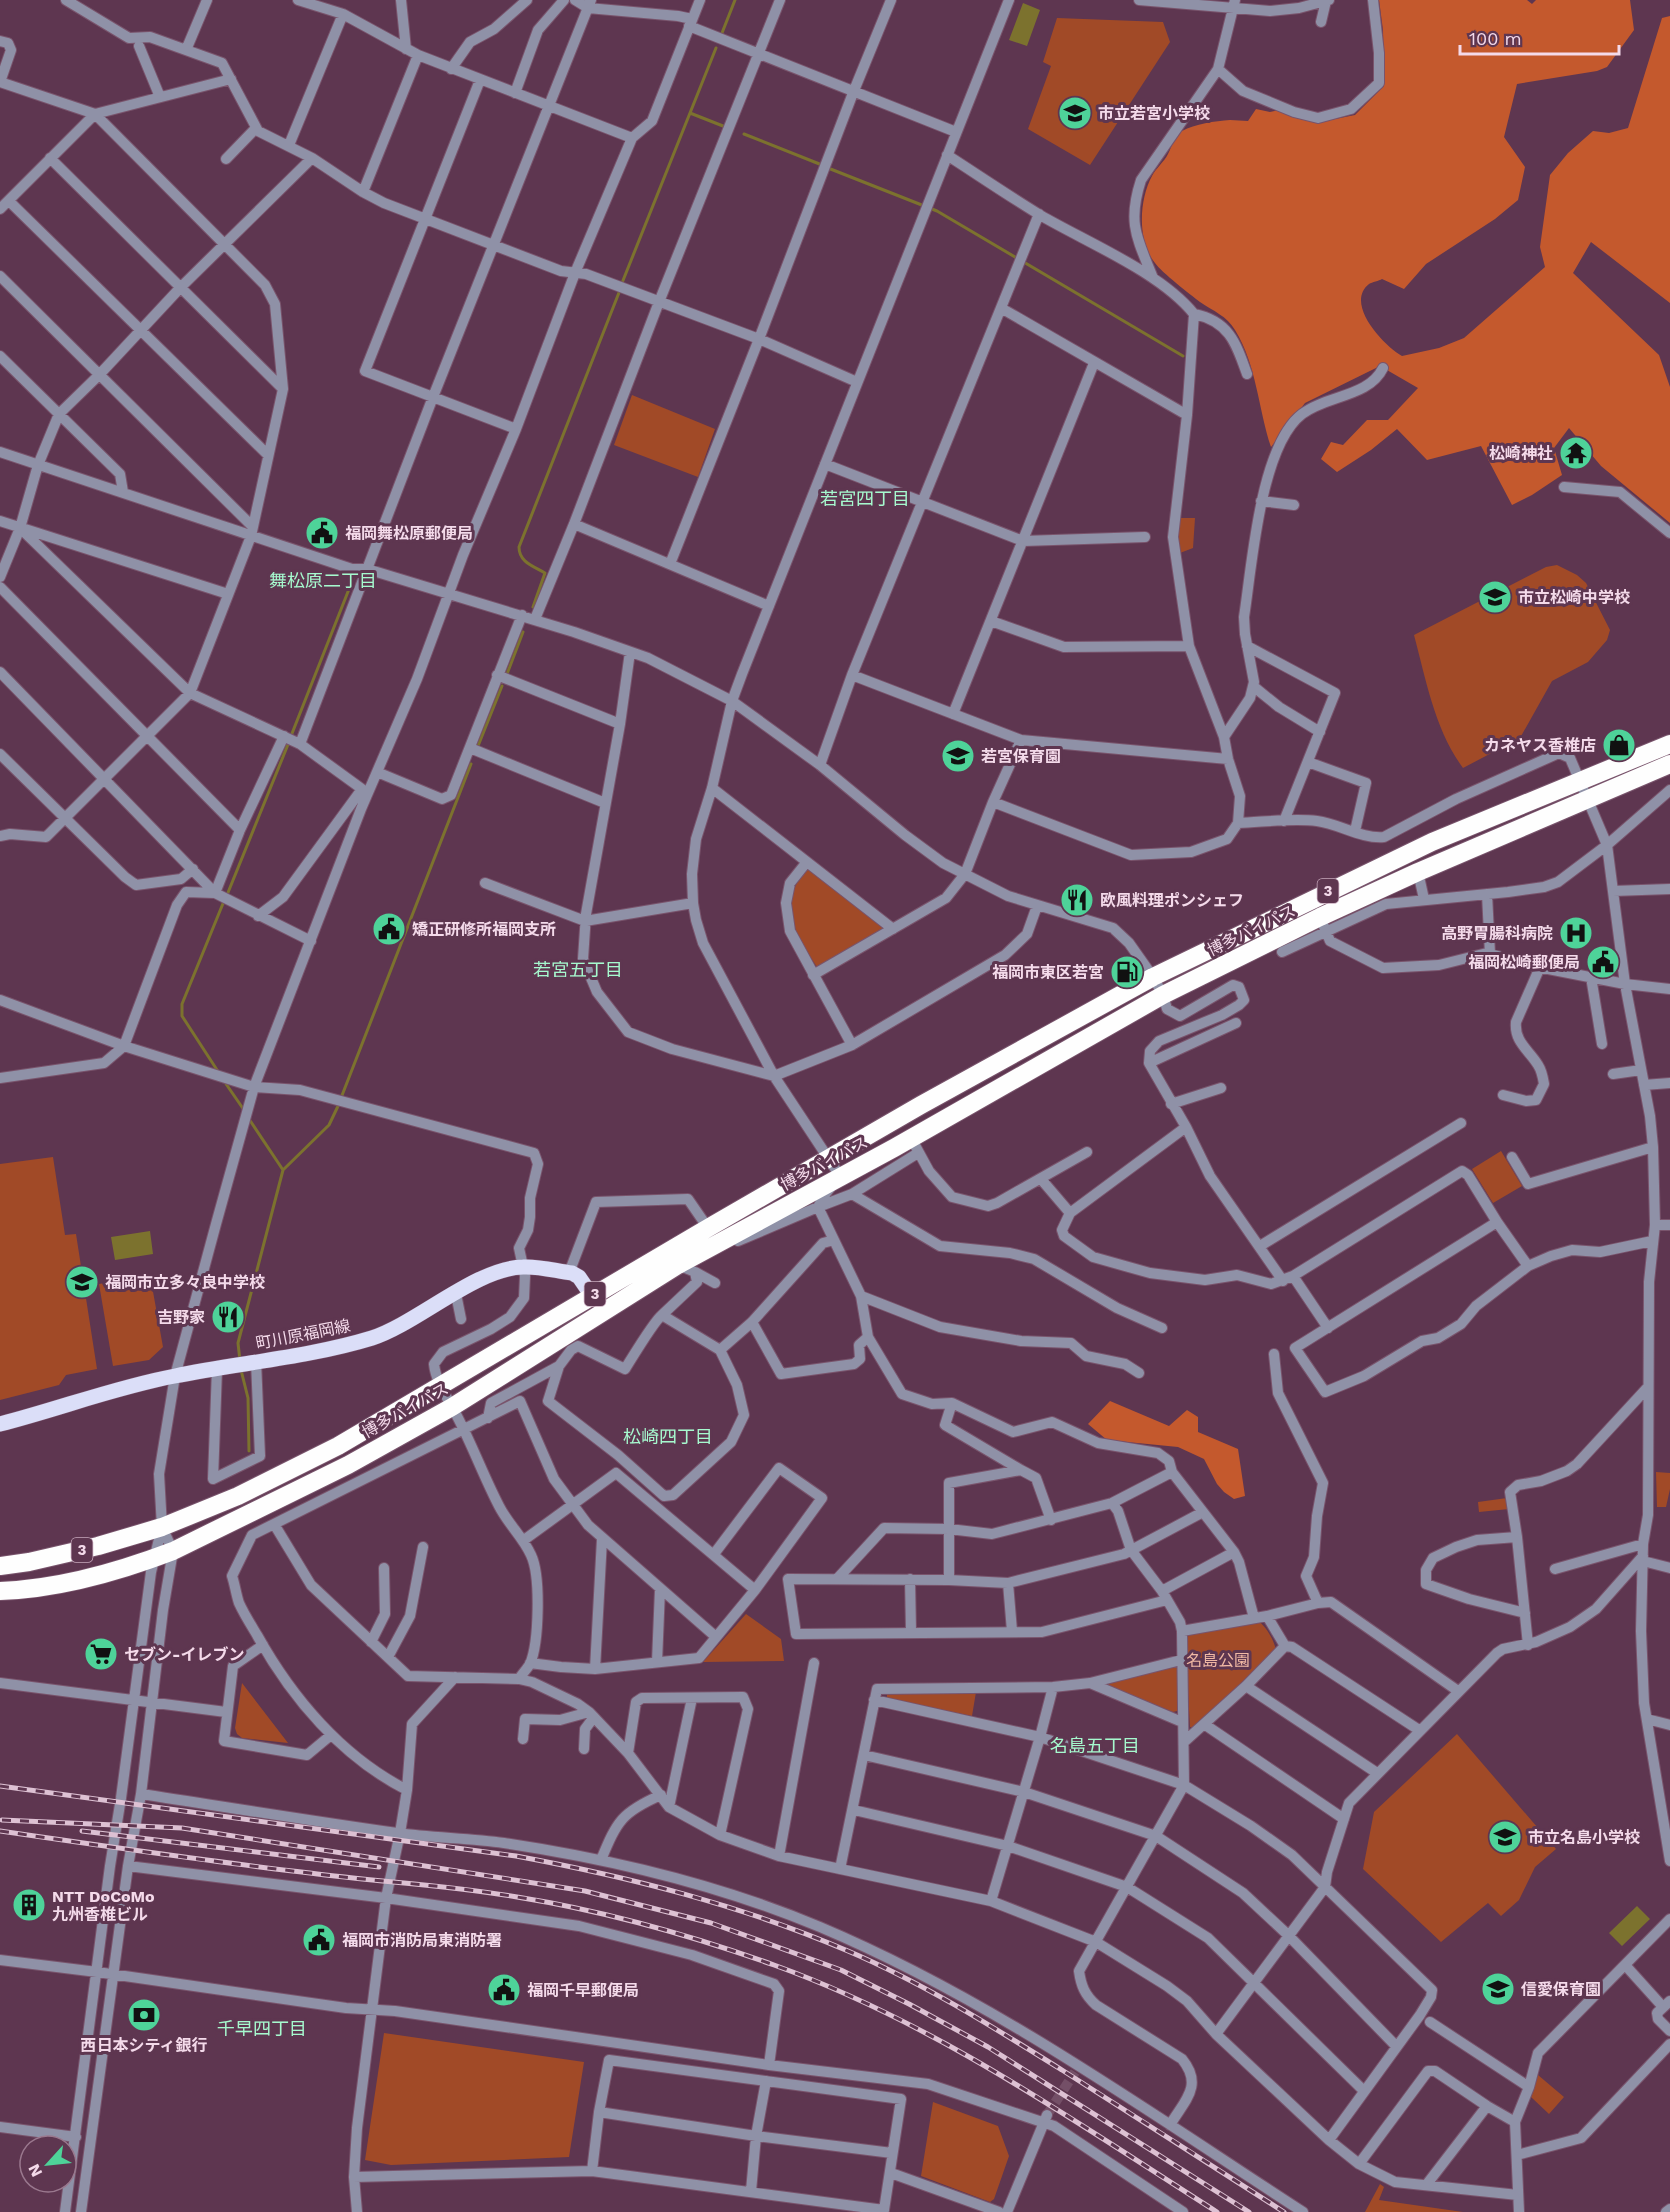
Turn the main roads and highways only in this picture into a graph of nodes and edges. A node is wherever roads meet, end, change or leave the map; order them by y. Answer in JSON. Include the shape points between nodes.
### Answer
{"nodes":[{"id":1,"x":1670,"y":744,"type":"edge"},
{"id":2,"x":1670,"y":764,"type":"edge"},
{"id":3,"x":592,"y":1296,"type":"junction"},
{"id":4,"x":0,"y":1424,"type":"edge"},
{"id":5,"x":0,"y":1566,"type":"edge"},
{"id":6,"x":0,"y":1591,"type":"edge"}],
"edges":[{"from":1,"to":3,"type":"highway","name":"博多バイパス","number":"3","via":[[1432,842],[1153,977]]},
{"from":2,"to":6,"type":"highway","name":"博多バイパス","number":"3","via":[[1418,872],[1323,925],[1163,995],[915,1145],[840,1176],[678,1264],[452,1407],[348,1465],[154,1558],[61,1583]]},
{"from":3,"to":4,"type":"main road","name":"町川原福岡線","via":[[579,1277],[569,1273],[522,1267],[503,1270],[374,1337],[175,1376]]},
{"from":3,"to":5,"type":"highway","name":"博多バイパス","number":"3","via":[[338,1446],[238,1496],[162,1527],[98,1546]]}]}
